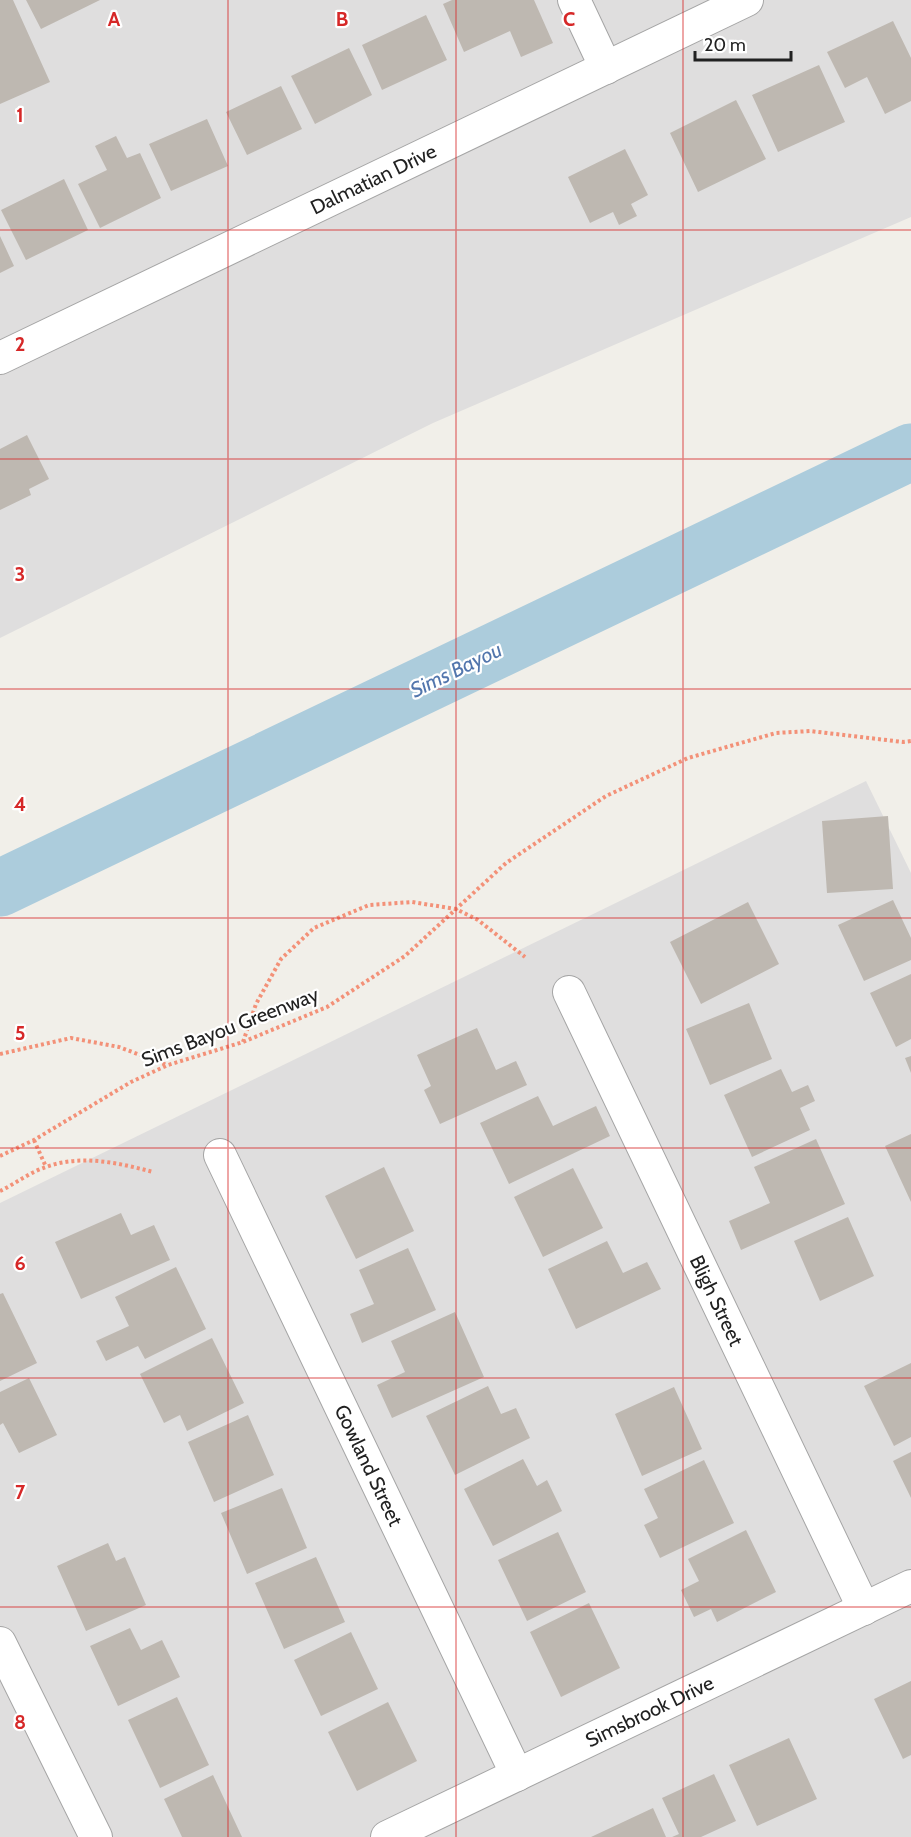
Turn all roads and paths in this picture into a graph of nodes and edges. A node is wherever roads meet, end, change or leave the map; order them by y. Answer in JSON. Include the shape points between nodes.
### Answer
{"nodes":[{"id":1,"x":574,"y":0,"type":"edge"},
{"id":2,"x":747,"y":0,"type":"edge"},
{"id":3,"x":606,"y":68,"type":"junction"},
{"id":4,"x":0,"y":358,"type":"edge"},
{"id":5,"x":911,"y":741,"type":"edge"},
{"id":6,"x":456,"y":909,"type":"junction"},
{"id":7,"x":525,"y":957,"type":"dead end"},
{"id":8,"x":569,"y":992,"type":"dead end"},
{"id":9,"x":243,"y":1042,"type":"junction"},
{"id":10,"x":0,"y":1054,"type":"edge"},
{"id":11,"x":168,"y":1065,"type":"junction"},
{"id":12,"x":34,"y":1140,"type":"junction"},
{"id":13,"x":220,"y":1155,"type":"dead end"},
{"id":14,"x":0,"y":1156,"type":"edge"},
{"id":15,"x":46,"y":1167,"type":"junction"},
{"id":16,"x":153,"y":1172,"type":"dead end"},
{"id":17,"x":0,"y":1191,"type":"edge"},
{"id":18,"x":911,"y":1586,"type":"edge"},
{"id":19,"x":864,"y":1609,"type":"junction"},
{"id":20,"x":0,"y":1643,"type":"edge"},
{"id":21,"x":516,"y":1775,"type":"junction"},
{"id":22,"x":96,"y":1837,"type":"edge"},
{"id":23,"x":387,"y":1837,"type":"edge"}],
"edges":[{"from":1,"to":3,"type":"street"},
{"from":2,"to":3,"type":"street","name":"Dalmatian Drive"},
{"from":3,"to":4,"type":"street","name":"Dalmatian Drive"},
{"from":5,"to":6,"type":"path","name":"Sims Bayou Greenway","via":[[810,731],[776,733],[688,758],[606,796],[506,863]]},
{"from":6,"to":7,"type":"path","via":[[478,920]]},
{"from":6,"to":9,"type":"path","name":"Sims Bayou Greenway","via":[[405,956],[327,1007]]},
{"from":6,"to":9,"type":"path","via":[[411,902],[369,905],[314,928],[281,959],[256,1004]]},
{"from":8,"to":19,"type":"street","name":"Bligh Street"},
{"from":9,"to":11,"type":"path","name":"Sims Bayou Greenway"},
{"from":10,"to":11,"type":"path","via":[[71,1038],[119,1047]]},
{"from":11,"to":12,"type":"path","name":"Sims Bayou Greenway","via":[[131,1082]]},
{"from":12,"to":14,"type":"path","name":"Sims Bayou Greenway"},
{"from":12,"to":15,"type":"path"},
{"from":13,"to":21,"type":"street","name":"Gowland Street"},
{"from":15,"to":16,"type":"path","via":[[78,1161],[111,1161]]},
{"from":15,"to":17,"type":"path"},
{"from":18,"to":19,"type":"street","name":"Simsbrook Drive"},
{"from":19,"to":21,"type":"street","name":"Simsbrook Drive"},
{"from":20,"to":22,"type":"street"},
{"from":21,"to":23,"type":"street","name":"Simsbrook Drive"}]}
